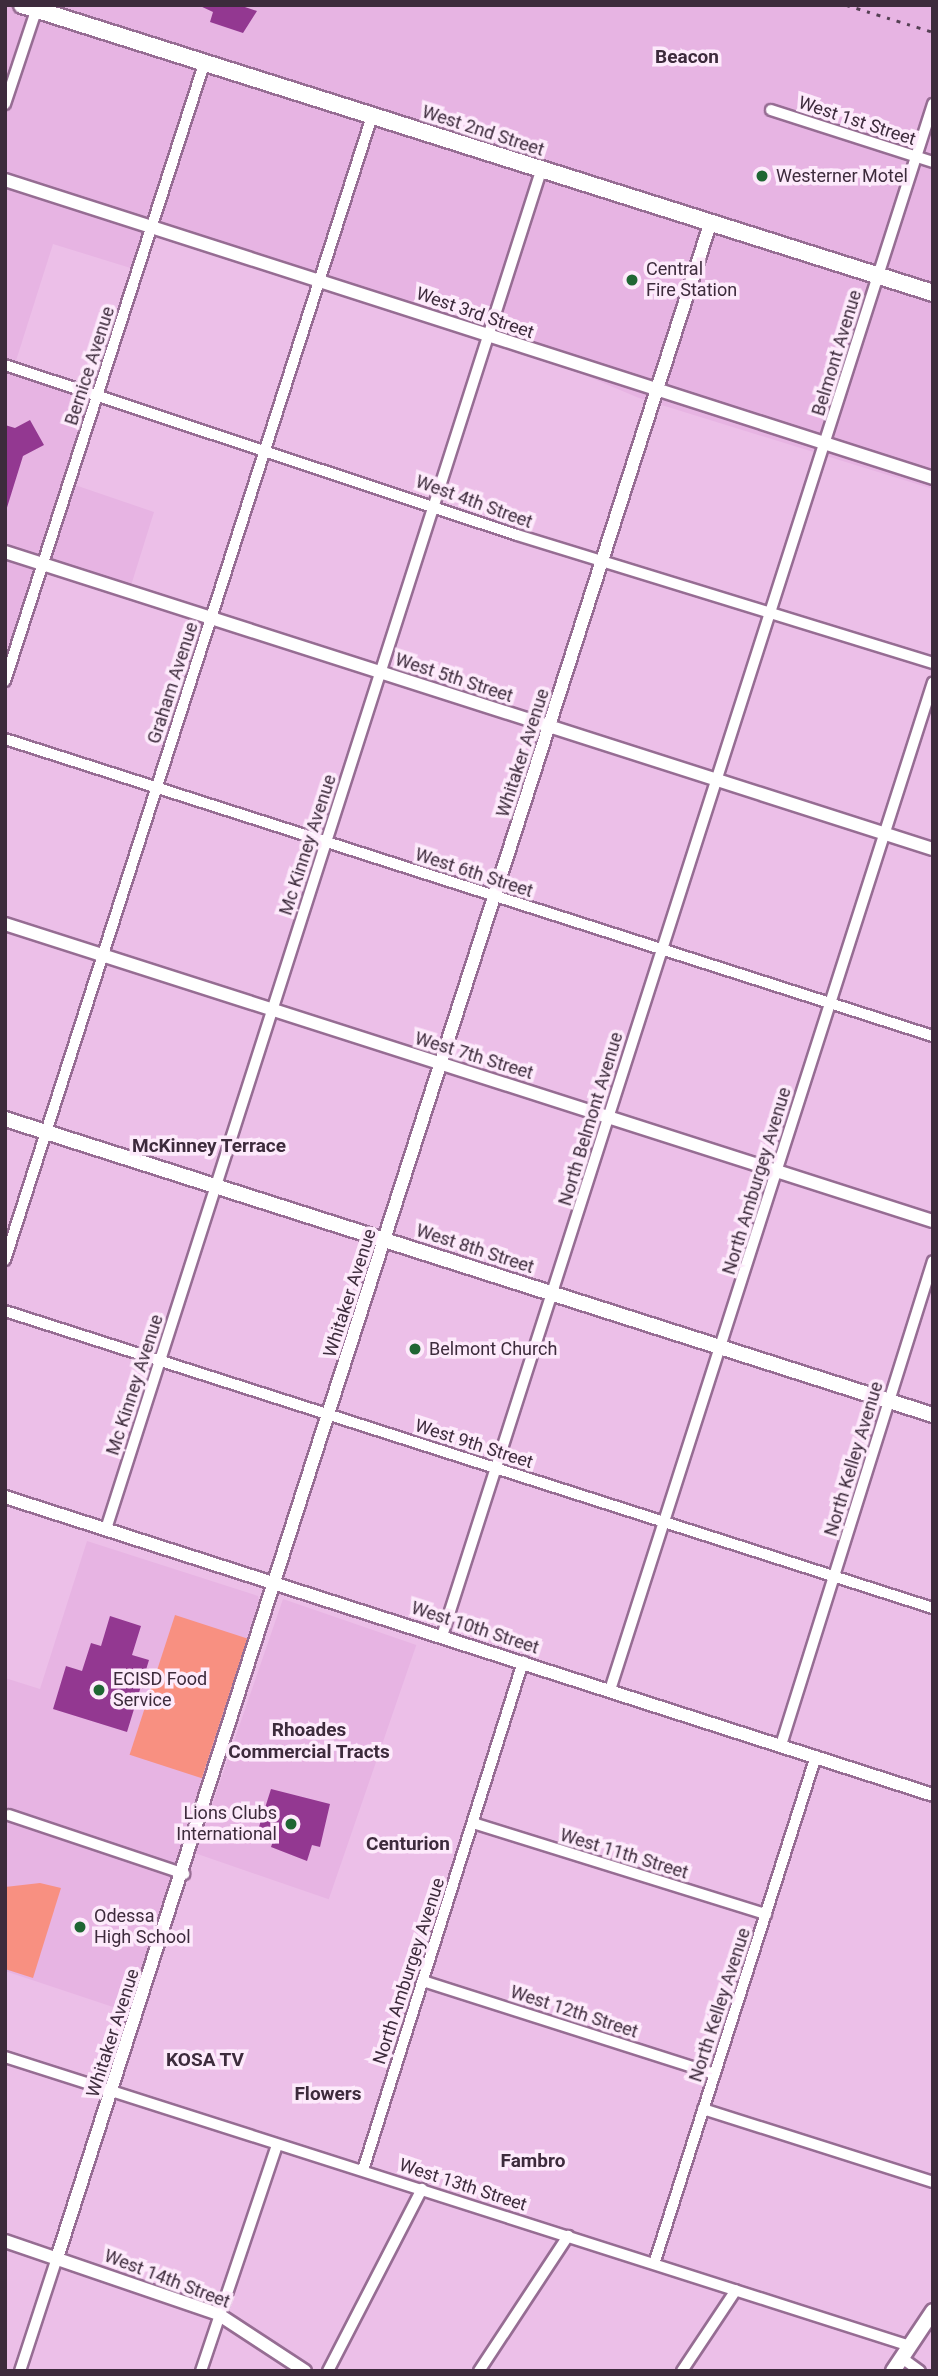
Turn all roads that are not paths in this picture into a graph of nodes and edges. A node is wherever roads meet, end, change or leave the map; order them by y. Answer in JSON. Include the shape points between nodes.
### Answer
{"nodes":[{"id":1,"x":32,"y":7,"type":"edge"},
{"id":2,"x":205,"y":61,"type":"junction"},
{"id":3,"x":5,"y":104,"type":"edge"},
{"id":4,"x":933,"y":104,"type":"edge"},
{"id":5,"x":771,"y":110,"type":"dead end"},
{"id":6,"x":372,"y":116,"type":"junction"},
{"id":7,"x":915,"y":156,"type":"junction"},
{"id":8,"x":933,"y":162,"type":"edge"},
{"id":9,"x":541,"y":171,"type":"junction"},
{"id":10,"x":5,"y":180,"type":"edge"},
{"id":11,"x":710,"y":225,"type":"junction"},
{"id":12,"x":151,"y":227,"type":"junction"},
{"id":13,"x":877,"y":275,"type":"junction"},
{"id":14,"x":318,"y":280,"type":"junction"},
{"id":15,"x":933,"y":293,"type":"edge"},
{"id":16,"x":486,"y":334,"type":"junction"},
{"id":17,"x":5,"y":365,"type":"edge"},
{"id":18,"x":656,"y":393,"type":"junction"},
{"id":19,"x":97,"y":394,"type":"junction"},
{"id":20,"x":825,"y":447,"type":"junction"},
{"id":21,"x":265,"y":448,"type":"junction"},
{"id":22,"x":933,"y":478,"type":"edge"},
{"id":23,"x":434,"y":503,"type":"junction"},
{"id":24,"x":5,"y":552,"type":"edge"},
{"id":25,"x":603,"y":561,"type":"junction"},
{"id":26,"x":43,"y":564,"type":"junction"},
{"id":27,"x":770,"y":611,"type":"junction"},
{"id":28,"x":211,"y":618,"type":"junction"},
{"id":29,"x":933,"y":663,"type":"edge"},
{"id":30,"x":380,"y":672,"type":"junction"},
{"id":31,"x":5,"y":681,"type":"edge"},
{"id":32,"x":933,"y":682,"type":"edge"},
{"id":33,"x":549,"y":728,"type":"junction"},
{"id":34,"x":5,"y":739,"type":"edge"},
{"id":35,"x":716,"y":780,"type":"junction"},
{"id":36,"x":156,"y":787,"type":"junction"},
{"id":37,"x":884,"y":834,"type":"junction"},
{"id":38,"x":326,"y":841,"type":"junction"},
{"id":39,"x":933,"y":849,"type":"edge"},
{"id":40,"x":495,"y":897,"type":"junction"},
{"id":41,"x":5,"y":924,"type":"edge"},
{"id":42,"x":662,"y":949,"type":"junction"},
{"id":43,"x":103,"y":955,"type":"junction"},
{"id":44,"x":830,"y":1003,"type":"junction"},
{"id":45,"x":272,"y":1009,"type":"junction"},
{"id":46,"x":933,"y":1036,"type":"edge"},
{"id":47,"x":441,"y":1065,"type":"junction"},
{"id":48,"x":608,"y":1117,"type":"junction"},
{"id":49,"x":5,"y":1119,"type":"edge"},
{"id":50,"x":46,"y":1132,"type":"junction"},
{"id":51,"x":776,"y":1171,"type":"junction"},
{"id":52,"x":215,"y":1186,"type":"junction"},
{"id":53,"x":933,"y":1221,"type":"edge"},
{"id":54,"x":385,"y":1240,"type":"junction"},
{"id":55,"x":5,"y":1260,"type":"edge"},
{"id":56,"x":933,"y":1261,"type":"edge"},
{"id":57,"x":553,"y":1294,"type":"junction"},
{"id":58,"x":5,"y":1311,"type":"edge"},
{"id":59,"x":721,"y":1348,"type":"junction"},
{"id":60,"x":160,"y":1360,"type":"junction"},
{"id":61,"x":888,"y":1401,"type":"junction"},
{"id":62,"x":933,"y":1416,"type":"edge"},
{"id":63,"x":327,"y":1417,"type":"junction"},
{"id":64,"x":496,"y":1468,"type":"junction"},
{"id":65,"x":6,"y":1498,"type":"edge"},
{"id":66,"x":664,"y":1521,"type":"junction"},
{"id":67,"x":106,"y":1529,"type":"junction"},
{"id":68,"x":834,"y":1579,"type":"junction"},
{"id":69,"x":274,"y":1586,"type":"junction"},
{"id":70,"x":933,"y":1608,"type":"edge"},
{"id":71,"x":442,"y":1636,"type":"junction"},
{"id":72,"x":523,"y":1662,"type":"junction"},
{"id":73,"x":610,"y":1690,"type":"junction"},
{"id":74,"x":781,"y":1745,"type":"junction"},
{"id":75,"x":816,"y":1756,"type":"junction"},
{"id":76,"x":933,"y":1795,"type":"edge"},
{"id":77,"x":9,"y":1815,"type":"dead end"},
{"id":78,"x":472,"y":1823,"type":"junction"},
{"id":79,"x":184,"y":1874,"type":"junction"},
{"id":80,"x":766,"y":1914,"type":"junction"},
{"id":81,"x":423,"y":1981,"type":"junction"},
{"id":82,"x":5,"y":2057,"type":"edge"},
{"id":83,"x":715,"y":2074,"type":"junction"},
{"id":84,"x":112,"y":2092,"type":"junction"},
{"id":85,"x":703,"y":2109,"type":"junction"},
{"id":86,"x":277,"y":2145,"type":"junction"},
{"id":87,"x":363,"y":2170,"type":"junction"},
{"id":88,"x":933,"y":2182,"type":"edge"},
{"id":89,"x":422,"y":2189,"type":"junction"},
{"id":90,"x":568,"y":2236,"type":"junction"},
{"id":91,"x":5,"y":2241,"type":"edge"},
{"id":92,"x":57,"y":2258,"type":"junction"},
{"id":93,"x":654,"y":2264,"type":"junction"},
{"id":94,"x":736,"y":2290,"type":"junction"},
{"id":95,"x":933,"y":2311,"type":"edge"},
{"id":96,"x":218,"y":2314,"type":"junction"},
{"id":97,"x":902,"y":2358,"type":"edge"},
{"id":98,"x":20,"y":2371,"type":"edge"},
{"id":99,"x":201,"y":2371,"type":"edge"},
{"id":100,"x":305,"y":2371,"type":"edge"},
{"id":101,"x":328,"y":2371,"type":"edge"},
{"id":102,"x":479,"y":2371,"type":"edge"},
{"id":103,"x":682,"y":2371,"type":"edge"},
{"id":104,"x":920,"y":2371,"type":"edge"}],
"edges":[{"from":1,"to":2,"type":"main road","name":"West 2nd Street"},
{"from":1,"to":3,"type":"street"},
{"from":2,"to":6,"type":"main road","name":"West 2nd Street"},
{"from":2,"to":12,"type":"street","name":"Bernice Avenue"},
{"from":4,"to":7,"type":"street","name":"Belmont Avenue"},
{"from":5,"to":7,"type":"street","name":"West 1st Street"},
{"from":6,"to":9,"type":"main road","name":"West 2nd Street"},
{"from":6,"to":14,"type":"street","name":"Graham Avenue"},
{"from":7,"to":8,"type":"street","name":"West 1st Street"},
{"from":7,"to":13,"type":"street","name":"Belmont Avenue"},
{"from":9,"to":11,"type":"main road","name":"West 2nd Street"},
{"from":9,"to":16,"type":"street","name":"Mc Kinney Avenue"},
{"from":10,"to":12,"type":"street","name":"West 3rd Street"},
{"from":11,"to":13,"type":"main road","name":"West 2nd Street"},
{"from":11,"to":18,"type":"street","name":"Whitaker Avenue"},
{"from":12,"to":14,"type":"street","name":"West 3rd Street"},
{"from":12,"to":19,"type":"street","name":"Bernice Avenue"},
{"from":13,"to":15,"type":"main road","name":"West 2nd Street"},
{"from":13,"to":20,"type":"street","name":"Belmont Avenue"},
{"from":14,"to":16,"type":"street","name":"West 3rd Street"},
{"from":14,"to":21,"type":"street","name":"Graham Avenue"},
{"from":16,"to":18,"type":"street","name":"West 3rd Street"},
{"from":16,"to":23,"type":"street","name":"Mc Kinney Avenue"},
{"from":17,"to":19,"type":"street","name":"West 4th Street"},
{"from":18,"to":20,"type":"street","name":"West 3rd Street"},
{"from":18,"to":25,"type":"street","name":"Whitaker Avenue"},
{"from":19,"to":21,"type":"street","name":"West 4th Street"},
{"from":19,"to":26,"type":"street","name":"Bernice Avenue"},
{"from":20,"to":22,"type":"street","name":"West 3rd Street"},
{"from":20,"to":27,"type":"street","name":"Belmont Avenue"},
{"from":21,"to":23,"type":"street","name":"West 4th Street"},
{"from":21,"to":28,"type":"street","name":"Graham Avenue"},
{"from":23,"to":25,"type":"street","name":"West 4th Street"},
{"from":23,"to":30,"type":"street","name":"Mc Kinney Avenue"},
{"from":24,"to":26,"type":"street","name":"West 5th Street"},
{"from":25,"to":27,"type":"street","name":"West 4th Street"},
{"from":25,"to":33,"type":"street","name":"Whitaker Avenue"},
{"from":26,"to":28,"type":"street","name":"West 5th Street"},
{"from":26,"to":31,"type":"street","name":"Bernice Avenue"},
{"from":27,"to":29,"type":"street","name":"West 4th Street"},
{"from":27,"to":35,"type":"street","name":"North Belmont Avenue"},
{"from":28,"to":30,"type":"street","name":"West 5th Street"},
{"from":28,"to":36,"type":"street","name":"Graham Avenue"},
{"from":30,"to":33,"type":"street","name":"West 5th Street"},
{"from":30,"to":38,"type":"street","name":"Mc Kinney Avenue"},
{"from":32,"to":37,"type":"street","name":"North Amburgey Avenue"},
{"from":33,"to":35,"type":"street","name":"West 5th Street"},
{"from":33,"to":40,"type":"street","name":"Whitaker Avenue"},
{"from":34,"to":36,"type":"street","name":"West 6th Street"},
{"from":35,"to":37,"type":"street","name":"West 5th Street"},
{"from":35,"to":42,"type":"street","name":"North Belmont Avenue"},
{"from":36,"to":38,"type":"street","name":"West 6th Street"},
{"from":36,"to":43,"type":"street","name":"Graham Avenue"},
{"from":37,"to":39,"type":"street","name":"West 5th Street"},
{"from":37,"to":44,"type":"street","name":"North Amburgey Avenue"},
{"from":38,"to":40,"type":"street","name":"West 6th Street"},
{"from":38,"to":45,"type":"street","name":"Mc Kinney Avenue"},
{"from":40,"to":42,"type":"street","name":"West 6th Street"},
{"from":40,"to":47,"type":"street","name":"Whitaker Avenue"},
{"from":41,"to":43,"type":"street","name":"West 7th Street"},
{"from":42,"to":44,"type":"street","name":"West 6th Street"},
{"from":42,"to":48,"type":"street","name":"North Belmont Avenue"},
{"from":43,"to":45,"type":"street","name":"West 7th Street"},
{"from":43,"to":50,"type":"street","name":"Graham Avenue"},
{"from":44,"to":46,"type":"street","name":"West 6th Street"},
{"from":44,"to":51,"type":"street","name":"North Amburgey Avenue"},
{"from":45,"to":47,"type":"street","name":"West 7th Street"},
{"from":45,"to":52,"type":"street","name":"Mc Kinney Avenue"},
{"from":47,"to":48,"type":"street","name":"West 7th Street"},
{"from":47,"to":54,"type":"street","name":"Whitaker Avenue"},
{"from":48,"to":51,"type":"street","name":"West 7th Street"},
{"from":48,"to":57,"type":"street","name":"North Belmont Avenue"},
{"from":49,"to":50,"type":"main road","name":"West 8th Street"},
{"from":50,"to":52,"type":"main road","name":"West 8th Street"},
{"from":50,"to":55,"type":"street","name":"Graham Avenue"},
{"from":51,"to":53,"type":"street","name":"West 7th Street"},
{"from":51,"to":59,"type":"street","name":"North Amburgey Avenue"},
{"from":52,"to":54,"type":"main road","name":"West 8th Street"},
{"from":52,"to":60,"type":"street","name":"Mc Kinney Avenue"},
{"from":54,"to":57,"type":"main road","name":"West 8th Street"},
{"from":54,"to":63,"type":"street","name":"Whitaker Avenue"},
{"from":56,"to":61,"type":"street","name":"North Kelley Avenue"},
{"from":57,"to":59,"type":"main road","name":"West 8th Street"},
{"from":57,"to":64,"type":"street","name":"North Belmont Avenue"},
{"from":58,"to":60,"type":"street","name":"West 9th Street"},
{"from":59,"to":61,"type":"main road","name":"West 8th Street"},
{"from":59,"to":66,"type":"street","name":"North Amburgey Avenue"},
{"from":60,"to":63,"type":"street","name":"West 9th Street"},
{"from":60,"to":67,"type":"street","name":"Mc Kinney Avenue"},
{"from":61,"to":62,"type":"main road","name":"West 8th Street"},
{"from":61,"to":68,"type":"street","name":"North Kelley Avenue"},
{"from":63,"to":64,"type":"street","name":"West 9th Street"},
{"from":63,"to":69,"type":"street","name":"Whitaker Avenue"},
{"from":64,"to":66,"type":"street","name":"West 9th Street"},
{"from":64,"to":71,"type":"street","name":"North Belmont Avenue"},
{"from":65,"to":67,"type":"street","name":"West 10th Street"},
{"from":66,"to":68,"type":"street","name":"West 9th Street"},
{"from":66,"to":73,"type":"street","name":"North Amburgey Avenue"},
{"from":67,"to":69,"type":"street","name":"West 10th Street"},
{"from":68,"to":70,"type":"street","name":"West 9th Street"},
{"from":68,"to":74,"type":"street","name":"North Kelley Avenue"},
{"from":69,"to":71,"type":"street","name":"West 10th Street"},
{"from":69,"to":79,"type":"street","name":"Whitaker Avenue"},
{"from":71,"to":72,"type":"street","name":"West 10th Street"},
{"from":72,"to":73,"type":"street","name":"West 10th Street"},
{"from":72,"to":78,"type":"street","name":"North Amburgey Avenue"},
{"from":73,"to":74,"type":"street","name":"West 10th Street"},
{"from":74,"to":75,"type":"street","name":"West 10th Street"},
{"from":75,"to":76,"type":"street","name":"West 10th Street"},
{"from":75,"to":80,"type":"street","name":"North Kelley Avenue"},
{"from":77,"to":79,"type":"street"},
{"from":78,"to":80,"type":"street","name":"West 11th Street"},
{"from":78,"to":81,"type":"street","name":"North Amburgey Avenue"},
{"from":79,"to":84,"type":"street","name":"Whitaker Avenue"},
{"from":80,"to":83,"type":"street","name":"North Kelley Avenue"},
{"from":81,"to":83,"type":"street","name":"West 12th Street"},
{"from":81,"to":87,"type":"street","name":"North Amburgey Avenue"},
{"from":82,"to":84,"type":"street","name":"West 13th Street"},
{"from":83,"to":85,"type":"street","name":"North Kelley Avenue"},
{"from":84,"to":86,"type":"street","name":"West 13th Street"},
{"from":84,"to":92,"type":"street","name":"Whitaker Avenue"},
{"from":85,"to":88,"type":"street"},
{"from":85,"to":93,"type":"street","name":"North Kelley Avenue"},
{"from":86,"to":87,"type":"street","name":"West 13th Street"},
{"from":86,"to":96,"type":"street"},
{"from":87,"to":89,"type":"street","name":"West 13th Street"},
{"from":89,"to":90,"type":"street","name":"West 13th Street"},
{"from":89,"to":101,"type":"street"},
{"from":90,"to":93,"type":"street","name":"West 13th Street"},
{"from":90,"to":102,"type":"street"},
{"from":91,"to":92,"type":"street","name":"West 14th Street"},
{"from":92,"to":96,"type":"street","name":"West 14th Street"},
{"from":92,"to":98,"type":"street","name":"Whitaker Avenue"},
{"from":93,"to":94,"type":"street","name":"West 13th Street"},
{"from":94,"to":97,"type":"street","name":"West 13th Street"},
{"from":94,"to":103,"type":"street"},
{"from":95,"to":97,"type":"main road"},
{"from":96,"to":99,"type":"street"},
{"from":96,"to":100,"type":"street","name":"West 14th Street"},
{"from":97,"to":104,"type":"street","name":"West 13th Street"}]}
